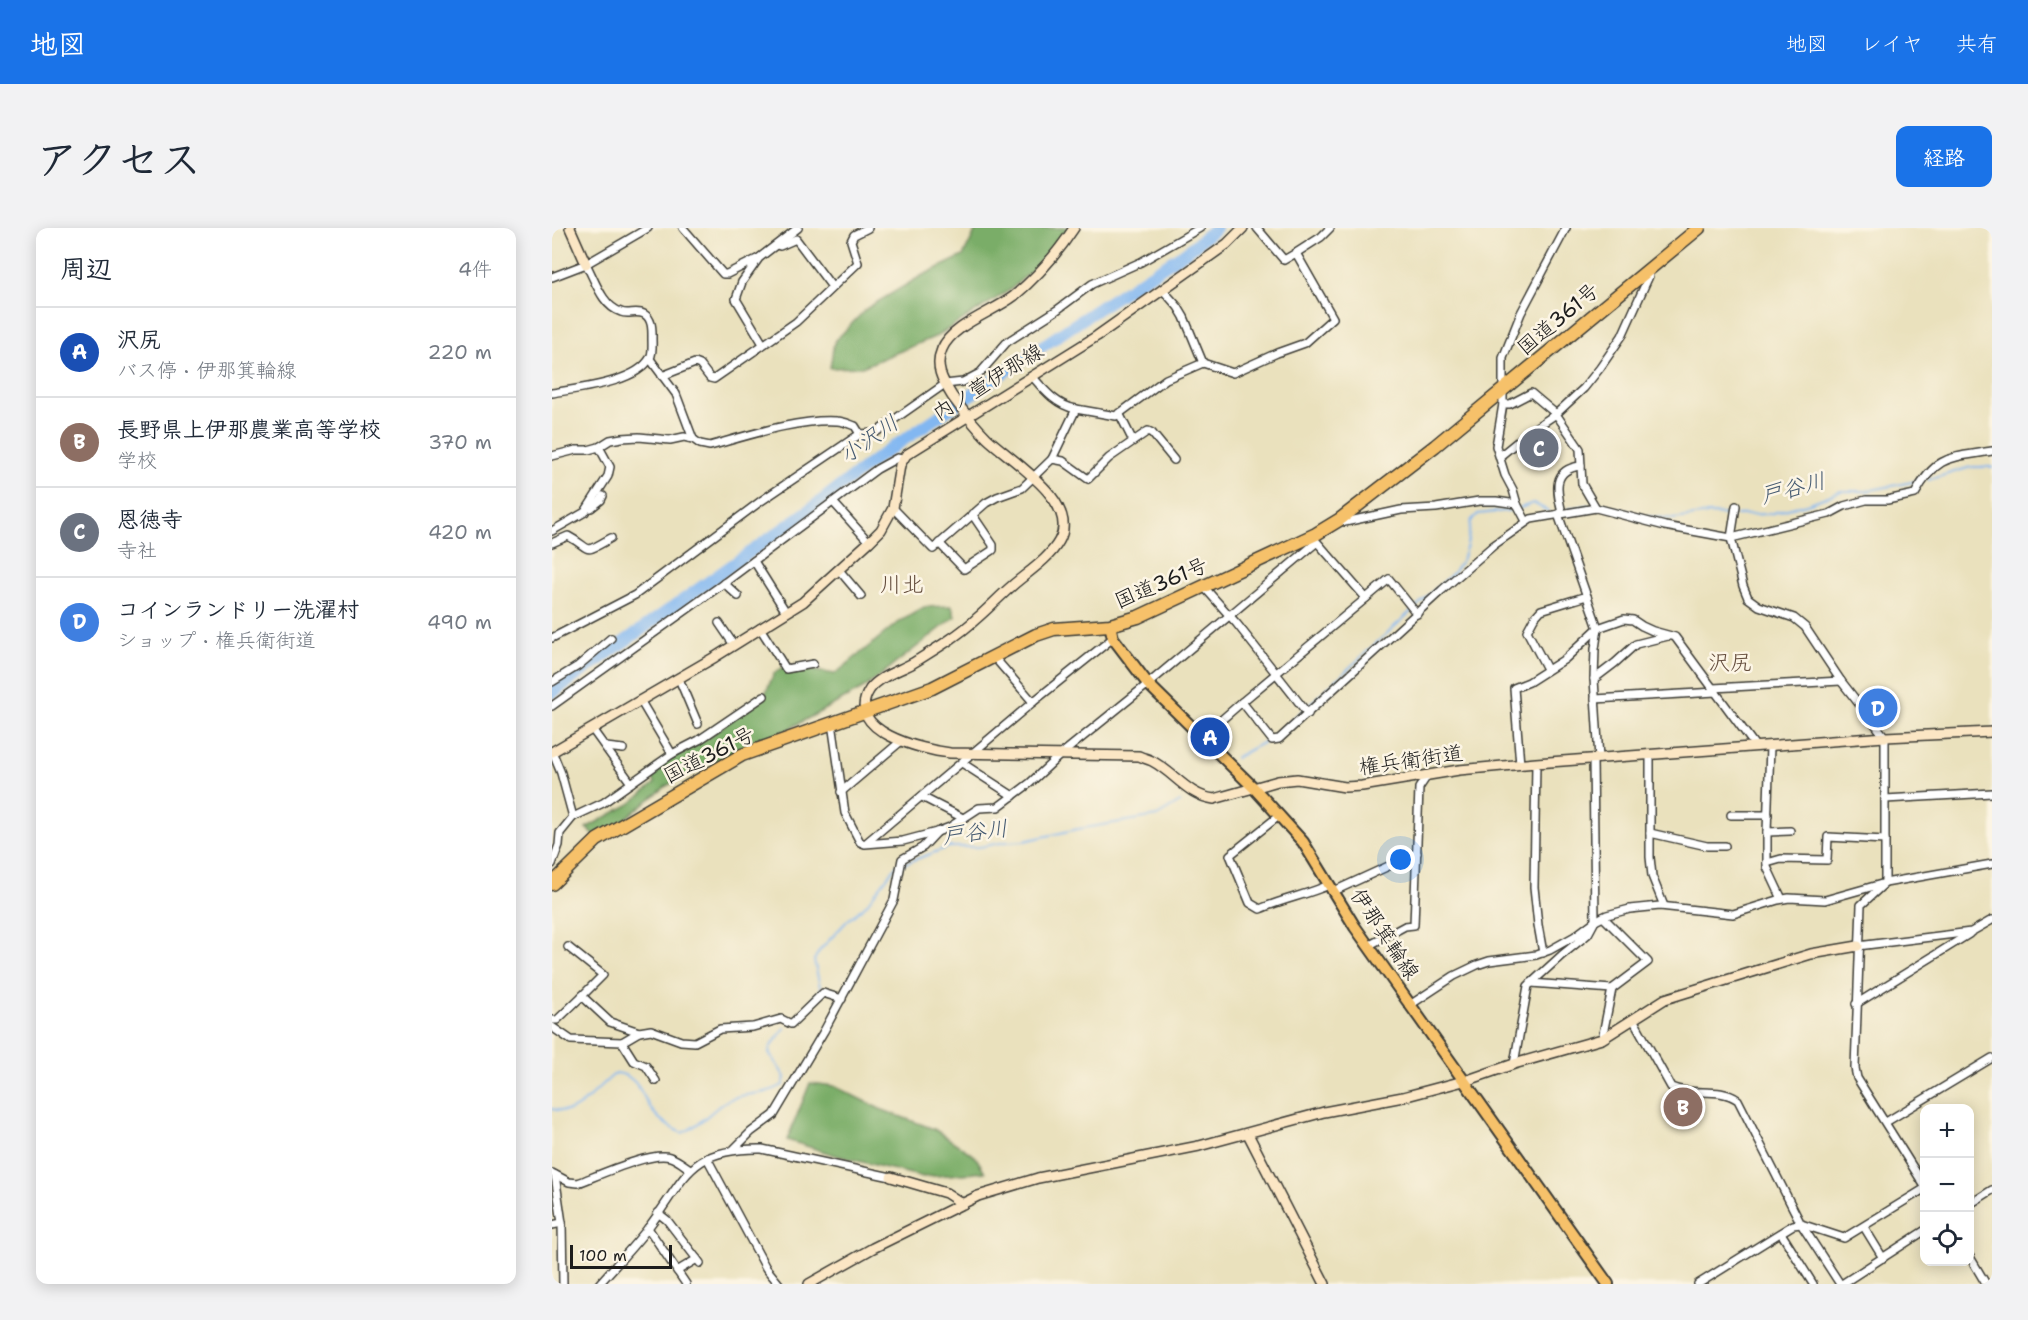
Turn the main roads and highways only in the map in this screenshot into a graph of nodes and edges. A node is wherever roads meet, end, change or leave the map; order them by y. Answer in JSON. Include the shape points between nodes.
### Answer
{"nodes":[{"id":1,"x":1699,"y":228,"type":"edge"},
{"id":2,"x":1112,"y":632,"type":"junction"},
{"id":3,"x":552,"y":885,"type":"edge"},
{"id":4,"x":1608,"y":1284,"type":"edge"}],
"edges":[{"from":1,"to":2,"type":"highway","name":"国道361号","via":[[1435,446],[1316,538]]},
{"from":2,"to":3,"type":"highway","name":"国道361号","via":[[1054,629],[932,688],[742,755],[597,840]]},
{"from":2,"to":4,"type":"main road","name":"伊那箕輪線","via":[[1149,684],[1303,842],[1368,946]]}]}
